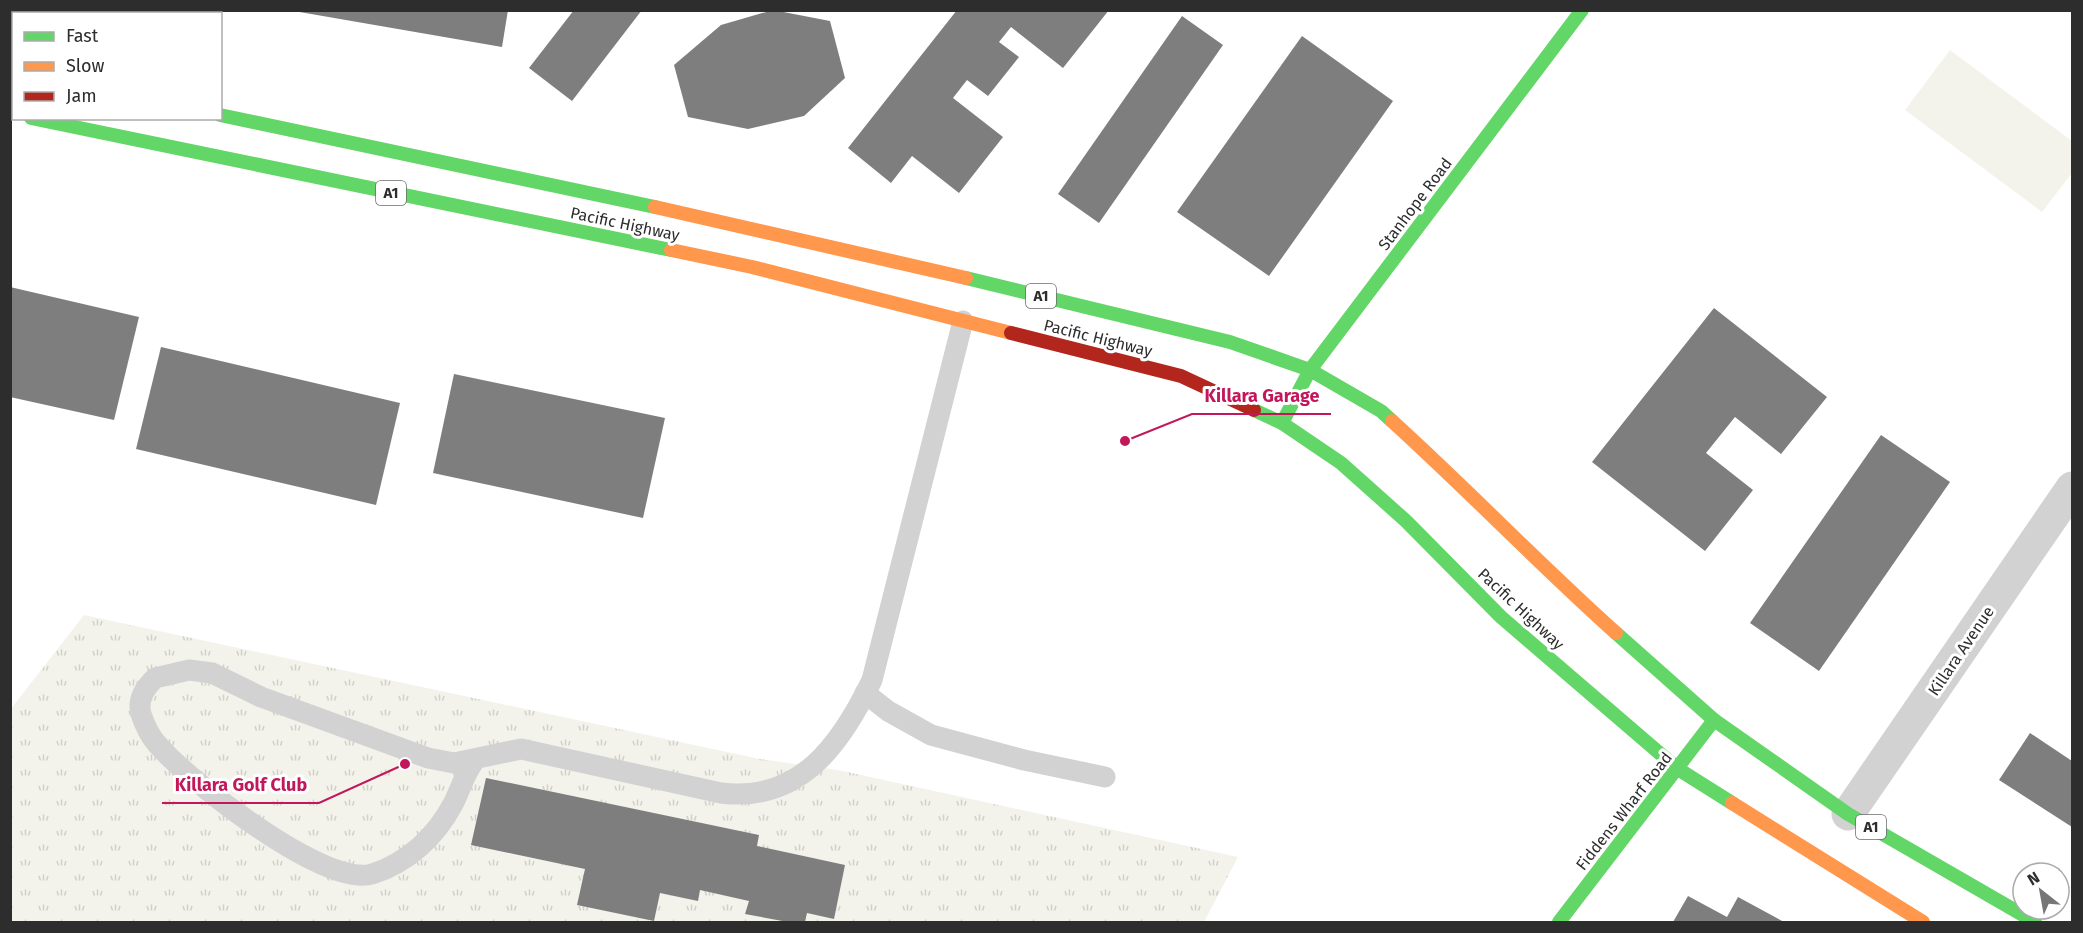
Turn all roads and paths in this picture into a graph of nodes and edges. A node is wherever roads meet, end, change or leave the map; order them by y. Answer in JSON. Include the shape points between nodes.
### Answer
{"nodes":[{"id":1,"x":1582,"y":10,"type":"edge"},
{"id":2,"x":222,"y":115,"type":"edge"},
{"id":3,"x":41,"y":120,"type":"edge"},
{"id":4,"x":963,"y":321,"type":"junction"},
{"id":5,"x":1310,"y":370,"type":"junction"},
{"id":6,"x":1282,"y":423,"type":"junction"},
{"id":7,"x":2073,"y":488,"type":"edge"},
{"id":8,"x":865,"y":693,"type":"junction"},
{"id":9,"x":1714,"y":720,"type":"junction"},
{"id":10,"x":475,"y":760,"type":"junction"},
{"id":11,"x":1678,"y":769,"type":"junction"},
{"id":12,"x":1105,"y":777,"type":"dead end"},
{"id":13,"x":1848,"y":814,"type":"junction"},
{"id":14,"x":1559,"y":922,"type":"edge"},
{"id":15,"x":1923,"y":922,"type":"edge"},
{"id":16,"x":2035,"y":922,"type":"edge"}],
"edges":[{"from":1,"to":5,"type":"main road","name":"Stanhope Road"},
{"from":2,"to":5,"type":"main road","name":"Pacific Highway","number":"A1","via":[[770,231],[1198,334]]},
{"from":3,"to":4,"type":"main road","name":"Pacific Highway","number":"A1","via":[[752,267]]},
{"from":4,"to":6,"type":"main road","name":"Pacific Highway","number":"A1","via":[[1181,376]]},
{"from":4,"to":8,"type":"lane","via":[[872,680]]},
{"from":5,"to":6,"type":"main road","name":"Stanhope Road"},
{"from":5,"to":9,"type":"main road","name":"Pacific Highway","number":"A1","via":[[1381,411],[1553,576]]},
{"from":6,"to":11,"type":"main road","name":"Pacific Highway","number":"A1","via":[[1349,470],[1501,617]]},
{"from":7,"to":13,"type":"street","name":"Killara Avenue"},
{"from":8,"to":10,"type":"lane","via":[[850,719],[801,777],[762,794],[721,793],[521,748]]},
{"from":8,"to":12,"type":"lane","via":[[931,735]]},
{"from":9,"to":11,"type":"main road","name":"Fiddens Wharf Road"},
{"from":9,"to":13,"type":"main road","name":"Pacific Highway","number":"A1"},
{"from":10,"to":10,"type":"lane","via":[[465,773],[454,803],[430,839],[371,874],[351,873],[319,864],[213,795],[156,743],[141,713],[140,699],[155,678],[189,670],[212,673],[261,697],[428,758],[454,763]]},
{"from":11,"to":14,"type":"main road","name":"Fiddens Wharf Road"},
{"from":11,"to":15,"type":"main road","name":"Pacific Highway","number":"A1"},
{"from":13,"to":16,"type":"main road","name":"Pacific Highway","number":"A1"}]}
